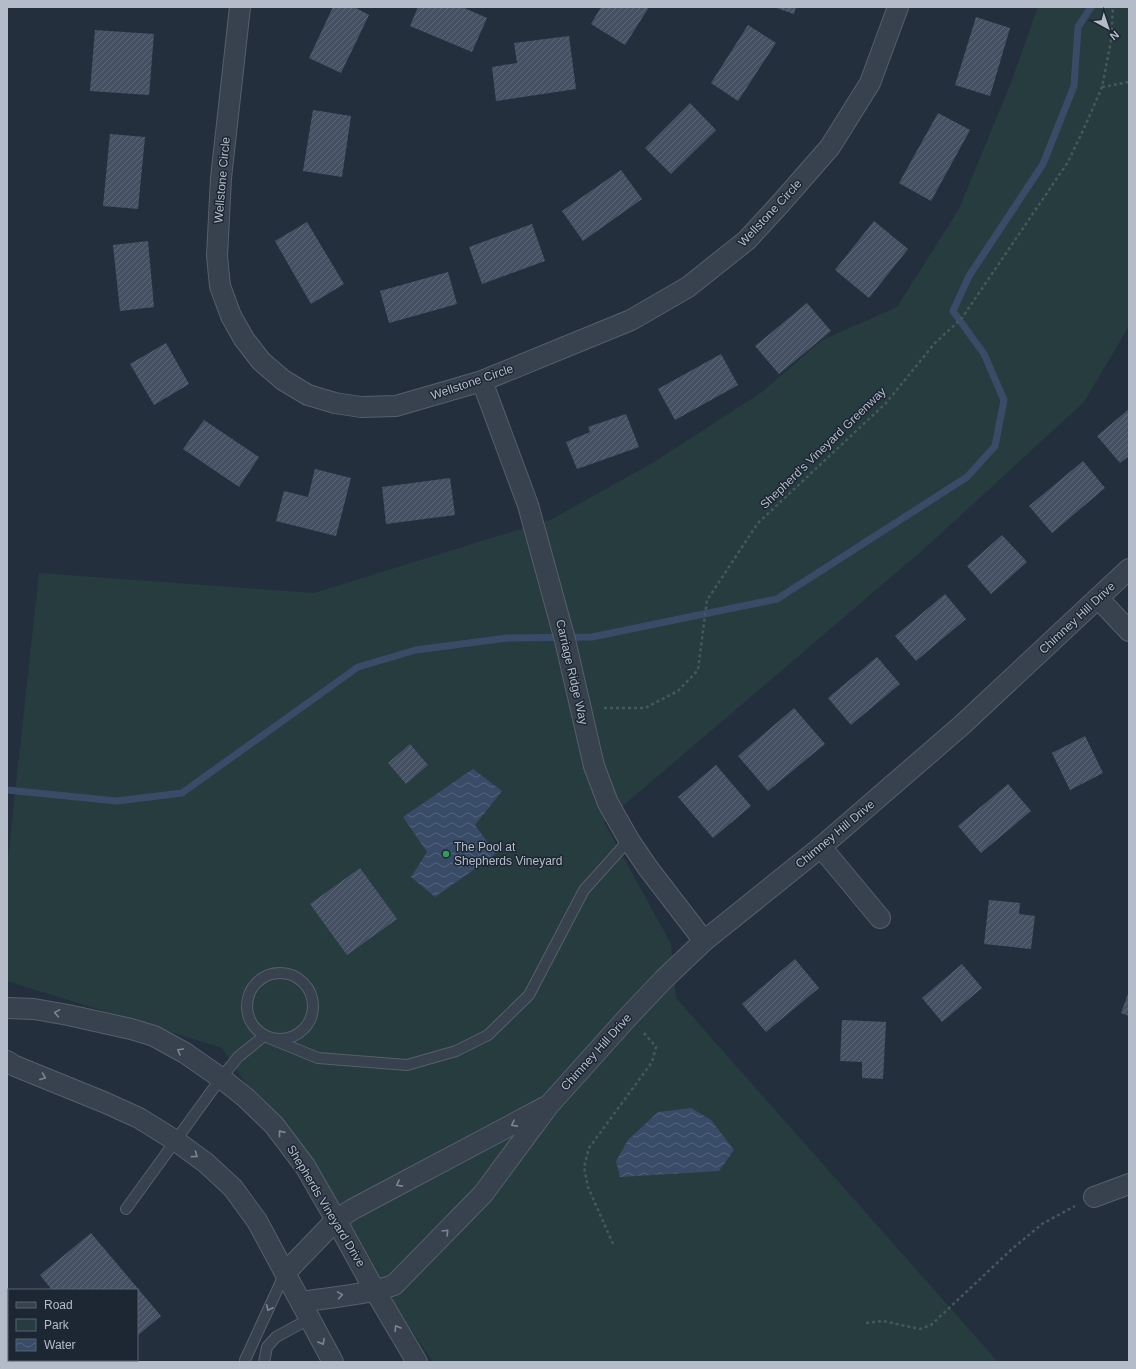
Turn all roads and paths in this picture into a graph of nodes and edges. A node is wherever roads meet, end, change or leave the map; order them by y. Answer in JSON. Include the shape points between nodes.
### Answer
{"nodes":[{"id":1,"x":240,"y":7,"type":"edge"},
{"id":2,"x":898,"y":7,"type":"edge"},
{"id":3,"x":1113,"y":7,"type":"edge"},
{"id":4,"x":1129,"y":82,"type":"edge"},
{"id":5,"x":1102,"y":87,"type":"junction"},
{"id":6,"x":482,"y":381,"type":"junction"},
{"id":7,"x":1129,"y":569,"type":"edge"},
{"id":8,"x":1098,"y":598,"type":"junction"},
{"id":9,"x":1129,"y":631,"type":"edge"},
{"id":10,"x":598,"y":708,"type":"dead end"},
{"id":11,"x":629,"y":840,"type":"junction"},
{"id":12,"x":821,"y":847,"type":"junction"},
{"id":13,"x":880,"y":918,"type":"dead end"},
{"id":14,"x":704,"y":941,"type":"junction"},
{"id":15,"x":7,"y":1008,"type":"edge"},
{"id":16,"x":628,"y":1017,"type":"junction"},
{"id":17,"x":264,"y":1036,"type":"junction"},
{"id":18,"x":7,"y":1061,"type":"edge"},
{"id":19,"x":221,"y":1078,"type":"junction"},
{"id":20,"x":549,"y":1105,"type":"junction"},
{"id":21,"x":176,"y":1141,"type":"junction"},
{"id":22,"x":1129,"y":1184,"type":"edge"},
{"id":23,"x":1094,"y":1197,"type":"joint"},
{"id":24,"x":126,"y":1209,"type":"dead end"},
{"id":25,"x":336,"y":1220,"type":"junction"},
{"id":26,"x":613,"y":1244,"type":"dead end"},
{"id":27,"x":285,"y":1273,"type":"junction"},
{"id":28,"x":375,"y":1291,"type":"junction"},
{"id":29,"x":305,"y":1310,"type":"junction"},
{"id":30,"x":866,"y":1323,"type":"dead end"},
{"id":31,"x":245,"y":1360,"type":"dead end"},
{"id":32,"x":264,"y":1362,"type":"edge"},
{"id":33,"x":333,"y":1362,"type":"edge"},
{"id":34,"x":417,"y":1362,"type":"edge"}],
"edges":[{"from":1,"to":6,"type":"street","name":"Wellstone Circle","via":[[221,178],[217,256],[220,286],[244,339],[261,361],[283,380],[308,395],[360,408],[396,406]]},
{"from":2,"to":6,"type":"street","name":"Wellstone Circle","via":[[870,83],[830,147],[747,240],[688,287],[631,320]]},
{"from":3,"to":5,"type":"path","name":"Shepherd's Vineyard Greenway","via":[[1111,41]]},
{"from":4,"to":5,"type":"path"},
{"from":5,"to":10,"type":"path","name":"Shepherd's Vineyard Greenway","via":[[1068,162],[962,318],[935,343],[886,403],[758,523],[707,600],[698,670],[678,691],[644,708]]},
{"from":6,"to":11,"type":"street","name":"Carriage Ridge Way","via":[[528,505],[565,640],[594,766],[608,803]]},
{"from":7,"to":8,"type":"street","name":"Chimney Hill Drive"},
{"from":8,"to":9,"type":"street"},
{"from":8,"to":12,"type":"street","name":"Chimney Hill Drive","via":[[962,725]]},
{"from":11,"to":14,"type":"street","name":"Carriage Ridge Way"},
{"from":11,"to":17,"type":"lane","via":[[584,890],[530,994],[488,1035],[456,1051],[407,1065],[318,1058]]},
{"from":12,"to":13,"type":"street"},
{"from":12,"to":14,"type":"street","name":"Chimney Hill Drive"},
{"from":14,"to":16,"type":"street","name":"Chimney Hill Drive"},
{"from":19,"to":15,"type":"street","name":"Shepherds Vineyard Drive","one_way":true,"via":[[154,1036],[68,1015],[34,1009]]},
{"from":16,"to":20,"type":"street","name":"Chimney Hill Drive"},
{"from":16,"to":26,"type":"path","via":[[656,1047],[652,1062],[589,1148],[584,1168],[588,1187]]},
{"from":17,"to":17,"type":"lane","via":[[286,1039],[304,1029],[310,1020],[313,999],[309,988],[292,975],[281,972],[270,974],[252,987],[248,998],[249,1019]]},
{"from":17,"to":19,"type":"lane","via":[[238,1057]]},
{"from":18,"to":21,"type":"street","one_way":true,"via":[[106,1102],[139,1118]]},
{"from":19,"to":21,"type":"lane"},
{"from":25,"to":19,"type":"street","name":"Shepherds Vineyard Drive","one_way":true,"via":[[305,1166],[274,1125]]},
{"from":20,"to":25,"type":"street","name":"Chimney Hill Drive","one_way":true,"via":[[352,1209]]},
{"from":28,"to":20,"type":"street","name":"Chimney Hill Drive","one_way":true,"via":[[394,1285],[483,1194]]},
{"from":21,"to":24,"type":"lane"},
{"from":21,"to":27,"type":"street","one_way":true,"via":[[206,1163],[233,1188],[257,1221]]},
{"from":22,"to":23,"type":"street"},
{"from":23,"to":30,"type":"path","via":[[1042,1224],[931,1325],[920,1329],[883,1321]]},
{"from":25,"to":27,"type":"street","name":"Chimney Hill Drive"},
{"from":25,"to":28,"type":"street","name":"Shepherds Vineyard Drive"},
{"from":27,"to":29,"type":"street"},
{"from":27,"to":31,"type":"lane","one_way":true},
{"from":29,"to":28,"type":"street","name":"Chimney Hill Drive","one_way":true,"via":[[354,1293]]},
{"from":34,"to":28,"type":"street","name":"Shepherds Vineyard Drive","one_way":true},
{"from":29,"to":32,"type":"lane","via":[[267,1346]]},
{"from":29,"to":33,"type":"street","one_way":true}]}
